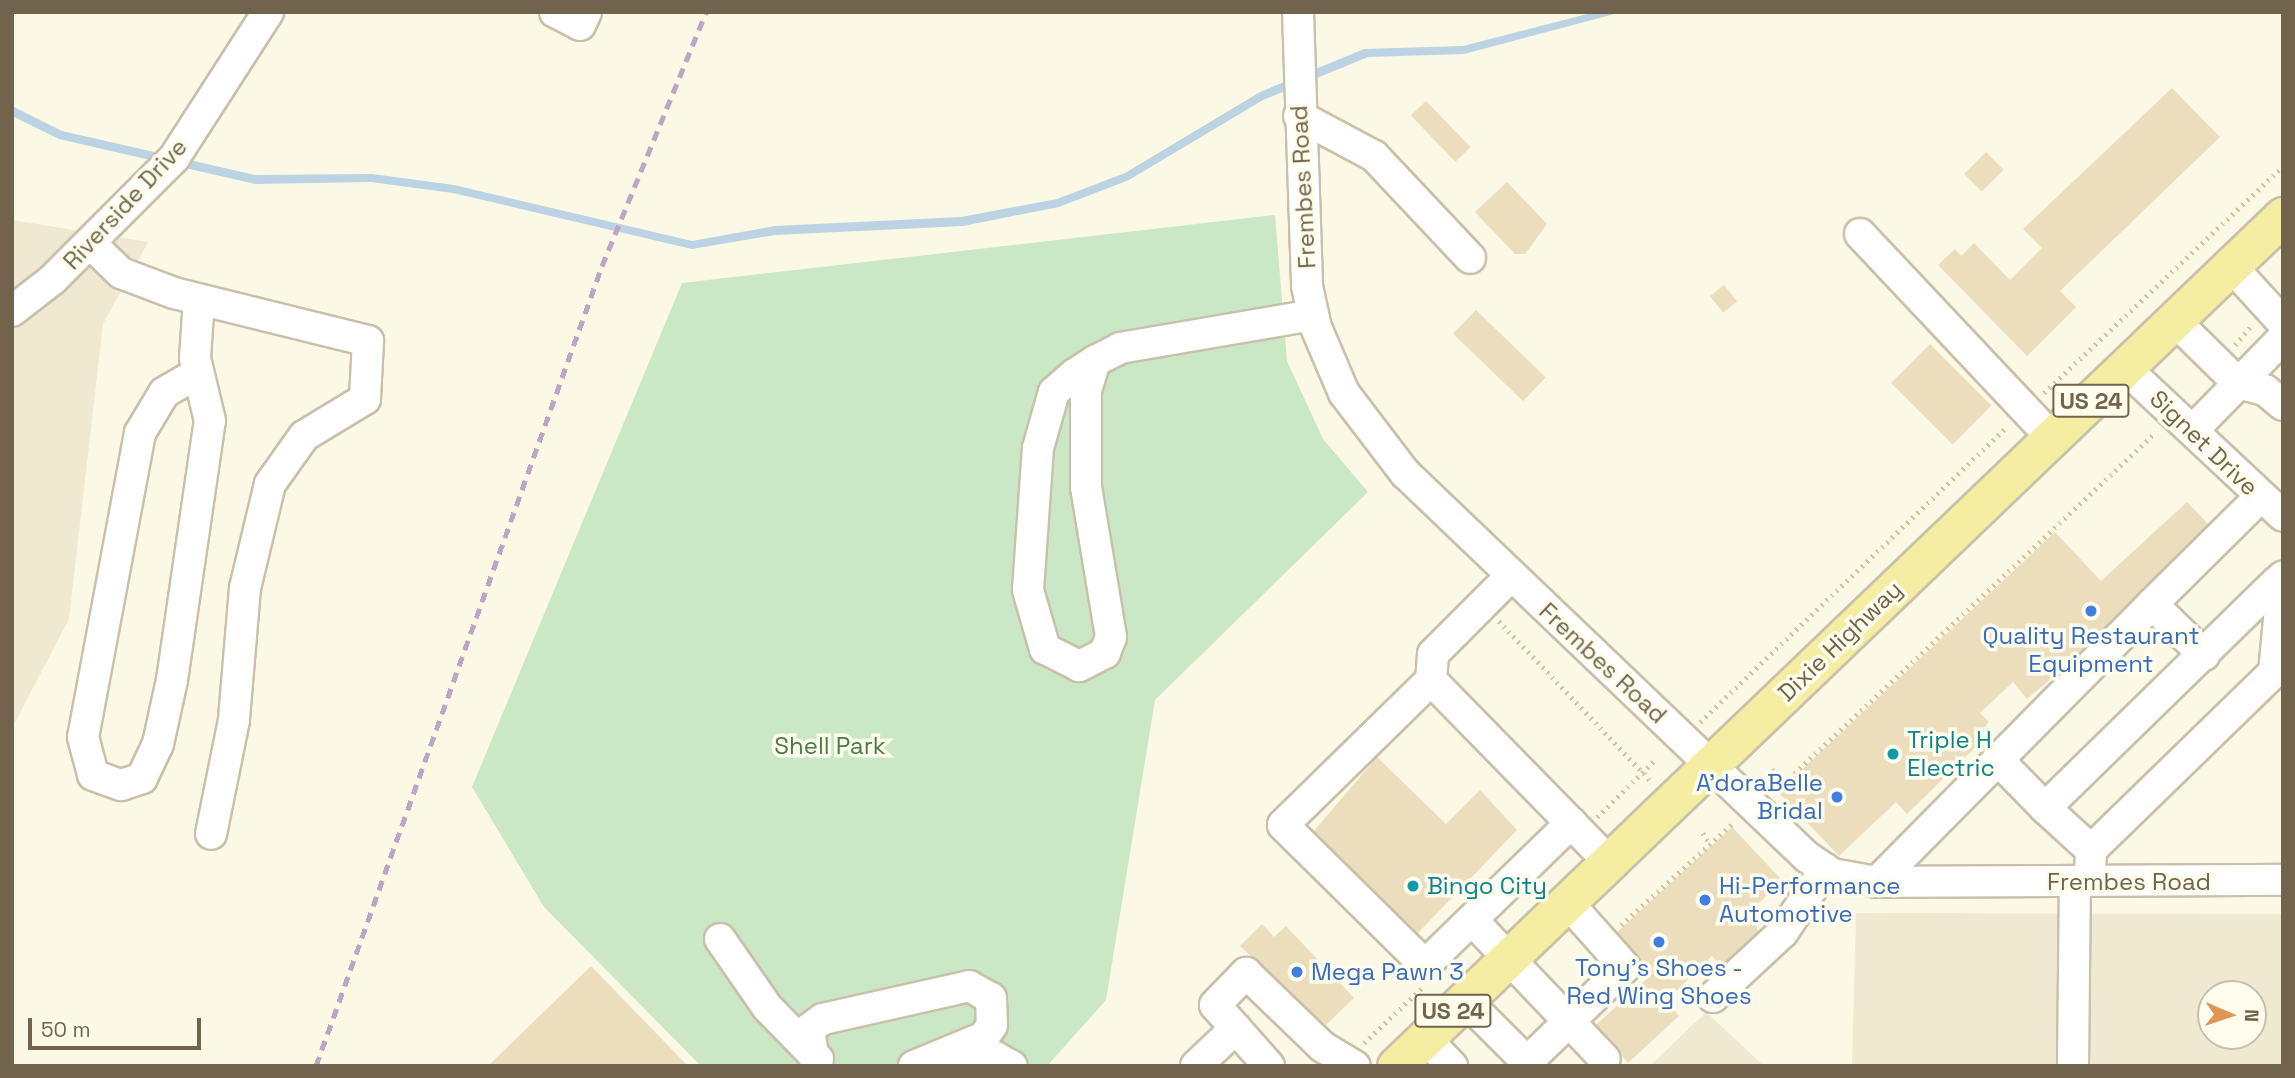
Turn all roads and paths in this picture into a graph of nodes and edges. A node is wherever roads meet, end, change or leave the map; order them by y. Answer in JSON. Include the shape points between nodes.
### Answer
{"nodes":[{"id":1,"x":268,"y":12,"type":"edge"},
{"id":2,"x":555,"y":12,"type":"edge"},
{"id":3,"x":586,"y":12,"type":"edge"},
{"id":4,"x":1298,"y":12,"type":"edge"},
{"id":5,"x":1299,"y":116,"type":"junction"},
{"id":6,"x":2283,"y":166,"type":"edge"},
{"id":7,"x":2283,"y":216,"type":"edge"},
{"id":8,"x":1860,"y":234,"type":"dead end"},
{"id":9,"x":90,"y":243,"type":"junction"},
{"id":10,"x":1470,"y":258,"type":"dead end"},
{"id":11,"x":2231,"y":266,"type":"junction"},
{"id":12,"x":199,"y":299,"type":"junction"},
{"id":13,"x":12,"y":311,"type":"edge"},
{"id":14,"x":1313,"y":315,"type":"junction"},
{"id":15,"x":2174,"y":320,"type":"junction"},
{"id":16,"x":2283,"y":323,"type":"edge"},
{"id":17,"x":2283,"y":338,"type":"edge"},
{"id":18,"x":1095,"y":361,"type":"junction"},
{"id":19,"x":2125,"y":368,"type":"junction"},
{"id":20,"x":198,"y":373,"type":"junction"},
{"id":21,"x":2238,"y":383,"type":"junction"},
{"id":22,"x":2283,"y":405,"type":"edge"},
{"id":23,"x":2025,"y":410,"type":"junction"},
{"id":24,"x":2193,"y":430,"type":"junction"},
{"id":25,"x":2156,"y":432,"type":"dead end"},
{"id":26,"x":2052,"y":438,"type":"junction"},
{"id":27,"x":2260,"y":498,"type":"junction"},
{"id":28,"x":2283,"y":516,"type":"edge"},
{"id":29,"x":1511,"y":576,"type":"junction"},
{"id":30,"x":2280,"y":579,"type":"edge"},
{"id":31,"x":2152,"y":604,"type":"junction"},
{"id":32,"x":1496,"y":618,"type":"dead end"},
{"id":33,"x":2204,"y":655,"type":"junction"},
{"id":34,"x":1431,"y":680,"type":"junction"},
{"id":35,"x":1697,"y":725,"type":"dead end"},
{"id":36,"x":1997,"y":760,"type":"junction"},
{"id":37,"x":1711,"y":765,"type":"junction"},
{"id":38,"x":1772,"y":769,"type":"dead end"},
{"id":39,"x":1777,"y":774,"type":"junction"},
{"id":40,"x":1653,"y":783,"type":"dead end"},
{"id":41,"x":1769,"y":784,"type":"dead end"},
{"id":42,"x":2045,"y":808,"type":"junction"},
{"id":43,"x":1571,"y":823,"type":"junction"},
{"id":44,"x":1703,"y":833,"type":"dead end"},
{"id":45,"x":211,"y":834,"type":"dead end"},
{"id":46,"x":1709,"y":843,"type":"dead end"},
{"id":47,"x":2091,"y":850,"type":"junction"},
{"id":48,"x":1609,"y":862,"type":"junction"},
{"id":49,"x":1825,"y":869,"type":"junction"},
{"id":50,"x":2283,"y":880,"type":"edge"},
{"id":51,"x":1877,"y":881,"type":"junction"},
{"id":52,"x":2083,"y":882,"type":"junction"},
{"id":53,"x":1567,"y":902,"type":"junction"},
{"id":54,"x":1472,"y":920,"type":"junction"},
{"id":55,"x":720,"y":939,"type":"dead end"},
{"id":56,"x":1510,"y":957,"type":"junction"},
{"id":57,"x":1413,"y":996,"type":"dead end"},
{"id":58,"x":1713,"y":997,"type":"dead end"},
{"id":59,"x":1465,"y":1000,"type":"junction"},
{"id":60,"x":1570,"y":1021,"type":"junction"},
{"id":61,"x":1236,"y":1028,"type":"junction"},
{"id":62,"x":1425,"y":1038,"type":"junction"},
{"id":63,"x":1605,"y":1059,"type":"dead end"},
{"id":64,"x":820,"y":1060,"type":"edge"},
{"id":65,"x":1351,"y":1063,"type":"edge"},
{"id":66,"x":1529,"y":1064,"type":"edge"},
{"id":67,"x":914,"y":1066,"type":"edge"},
{"id":68,"x":971,"y":1066,"type":"edge"},
{"id":69,"x":1012,"y":1066,"type":"edge"},
{"id":70,"x":1196,"y":1066,"type":"edge"},
{"id":71,"x":1269,"y":1066,"type":"edge"},
{"id":72,"x":1396,"y":1066,"type":"edge"},
{"id":73,"x":1452,"y":1066,"type":"edge"},
{"id":74,"x":2073,"y":1066,"type":"edge"}],
"edges":[{"from":1,"to":9,"type":"street","name":"Riverside Drive","via":[[174,158]]},
{"from":2,"to":3,"type":"street","via":[[580,25]]},
{"from":4,"to":5,"type":"street","name":"Frembes Road"},
{"from":5,"to":10,"type":"street","via":[[1374,156]]},
{"from":5,"to":14,"type":"street","name":"Frembes Road"},
{"from":6,"to":23,"type":"path"},
{"from":7,"to":11,"type":"main road","name":"Dixie Highway","number":"US 24"},
{"from":8,"to":23,"type":"street"},
{"from":9,"to":12,"type":"street","via":[[121,273]]},
{"from":9,"to":13,"type":"street","name":"Riverside Drive"},
{"from":11,"to":15,"type":"main road","name":"Dixie Highway","number":"US 24"},
{"from":11,"to":16,"type":"street"},
{"from":12,"to":20,"type":"street"},
{"from":12,"to":45,"type":"street","via":[[342,331],[368,341],[371,360],[365,399],[304,436],[270,484],[245,587],[234,720]]},
{"from":14,"to":18,"type":"street","via":[[1120,348]]},
{"from":14,"to":29,"type":"street","name":"Frembes Road","via":[[1326,356],[1365,426]]},
{"from":15,"to":19,"type":"main road","name":"Dixie Highway","number":"US 24"},
{"from":15,"to":21,"type":"street"},
{"from":17,"to":21,"type":"street"},
{"from":18,"to":18,"type":"street","via":[[1054,392],[1045,411],[1028,523],[1031,616],[1045,649],[1079,666],[1105,653],[1111,637],[1086,487],[1086,391]]},
{"from":19,"to":24,"type":"street","name":"Signet Drive"},
{"from":19,"to":26,"type":"main road","name":"Dixie Highway","number":"US 24"},
{"from":20,"to":20,"type":"street","via":[[210,421],[173,680],[158,744],[142,778],[121,785],[93,775],[83,737],[139,433],[164,393]]},
{"from":21,"to":22,"type":"street","via":[[2265,390]]},
{"from":21,"to":24,"type":"street"},
{"from":23,"to":26,"type":"street"},
{"from":23,"to":35,"type":"path"},
{"from":24,"to":27,"type":"street","name":"Signet Drive"},
{"from":25,"to":39,"type":"path","via":[[1784,783]]},
{"from":26,"to":37,"type":"main road","name":"Dixie Highway","number":"US 24"},
{"from":27,"to":28,"type":"street","name":"Signet Drive"},
{"from":27,"to":31,"type":"street"},
{"from":29,"to":34,"type":"street","via":[[1433,654]]},
{"from":29,"to":37,"type":"street","name":"Frembes Road"},
{"from":30,"to":33,"type":"street"},
{"from":30,"to":47,"type":"street","via":[[2281,626],[2274,672]]},
{"from":31,"to":33,"type":"street"},
{"from":31,"to":36,"type":"street"},
{"from":32,"to":40,"type":"path"},
{"from":33,"to":42,"type":"street"},
{"from":34,"to":43,"type":"street"},
{"from":34,"to":54,"type":"street","via":[[1283,825],[1425,965]]},
{"from":36,"to":42,"type":"street"},
{"from":36,"to":51,"type":"street"},
{"from":37,"to":48,"type":"main road","name":"Dixie Highway","number":"US 24"},
{"from":37,"to":49,"type":"street","name":"Frembes Road"},
{"from":38,"to":39,"type":"path"},
{"from":39,"to":41,"type":"path"},
{"from":42,"to":47,"type":"street"},
{"from":43,"to":48,"type":"street"},
{"from":43,"to":54,"type":"street"},
{"from":44,"to":46,"type":"path"},
{"from":47,"to":52,"type":"street"},
{"from":48,"to":53,"type":"main road","name":"Dixie Highway","number":"US 24"},
{"from":49,"to":51,"type":"street","name":"Frembes Road"},
{"from":49,"to":58,"type":"street","via":[[1783,932]]},
{"from":50,"to":52,"type":"street","name":"Frembes Road"},
{"from":51,"to":52,"type":"street","name":"Frembes Road"},
{"from":52,"to":74,"type":"street"},
{"from":53,"to":56,"type":"main road","name":"Dixie Highway","number":"US 24"},
{"from":53,"to":60,"type":"street","via":[[1625,967]]},
{"from":54,"to":56,"type":"street"},
{"from":55,"to":64,"type":"street","via":[[766,1007]]},
{"from":56,"to":59,"type":"main road","name":"Dixie Highway","number":"US 24"},
{"from":56,"to":60,"type":"street"},
{"from":57,"to":65,"type":"path"},
{"from":59,"to":62,"type":"main road","name":"Dixie Highway","number":"US 24"},
{"from":59,"to":66,"type":"street"},
{"from":60,"to":63,"type":"street"},
{"from":60,"to":66,"type":"street"},
{"from":61,"to":65,"type":"street","via":[[1215,1005],[1246,973],[1323,1047]]},
{"from":61,"to":70,"type":"street"},
{"from":61,"to":71,"type":"street"},
{"from":62,"to":72,"type":"main road","name":"Dixie Highway","number":"US 24"},
{"from":62,"to":73,"type":"street"},
{"from":64,"to":67,"type":"street","via":[[809,1029],[823,1019],[952,988],[969,986],[991,998],[992,1026],[984,1037]]},
{"from":68,"to":69,"type":"street","via":[[995,1057]]}]}
